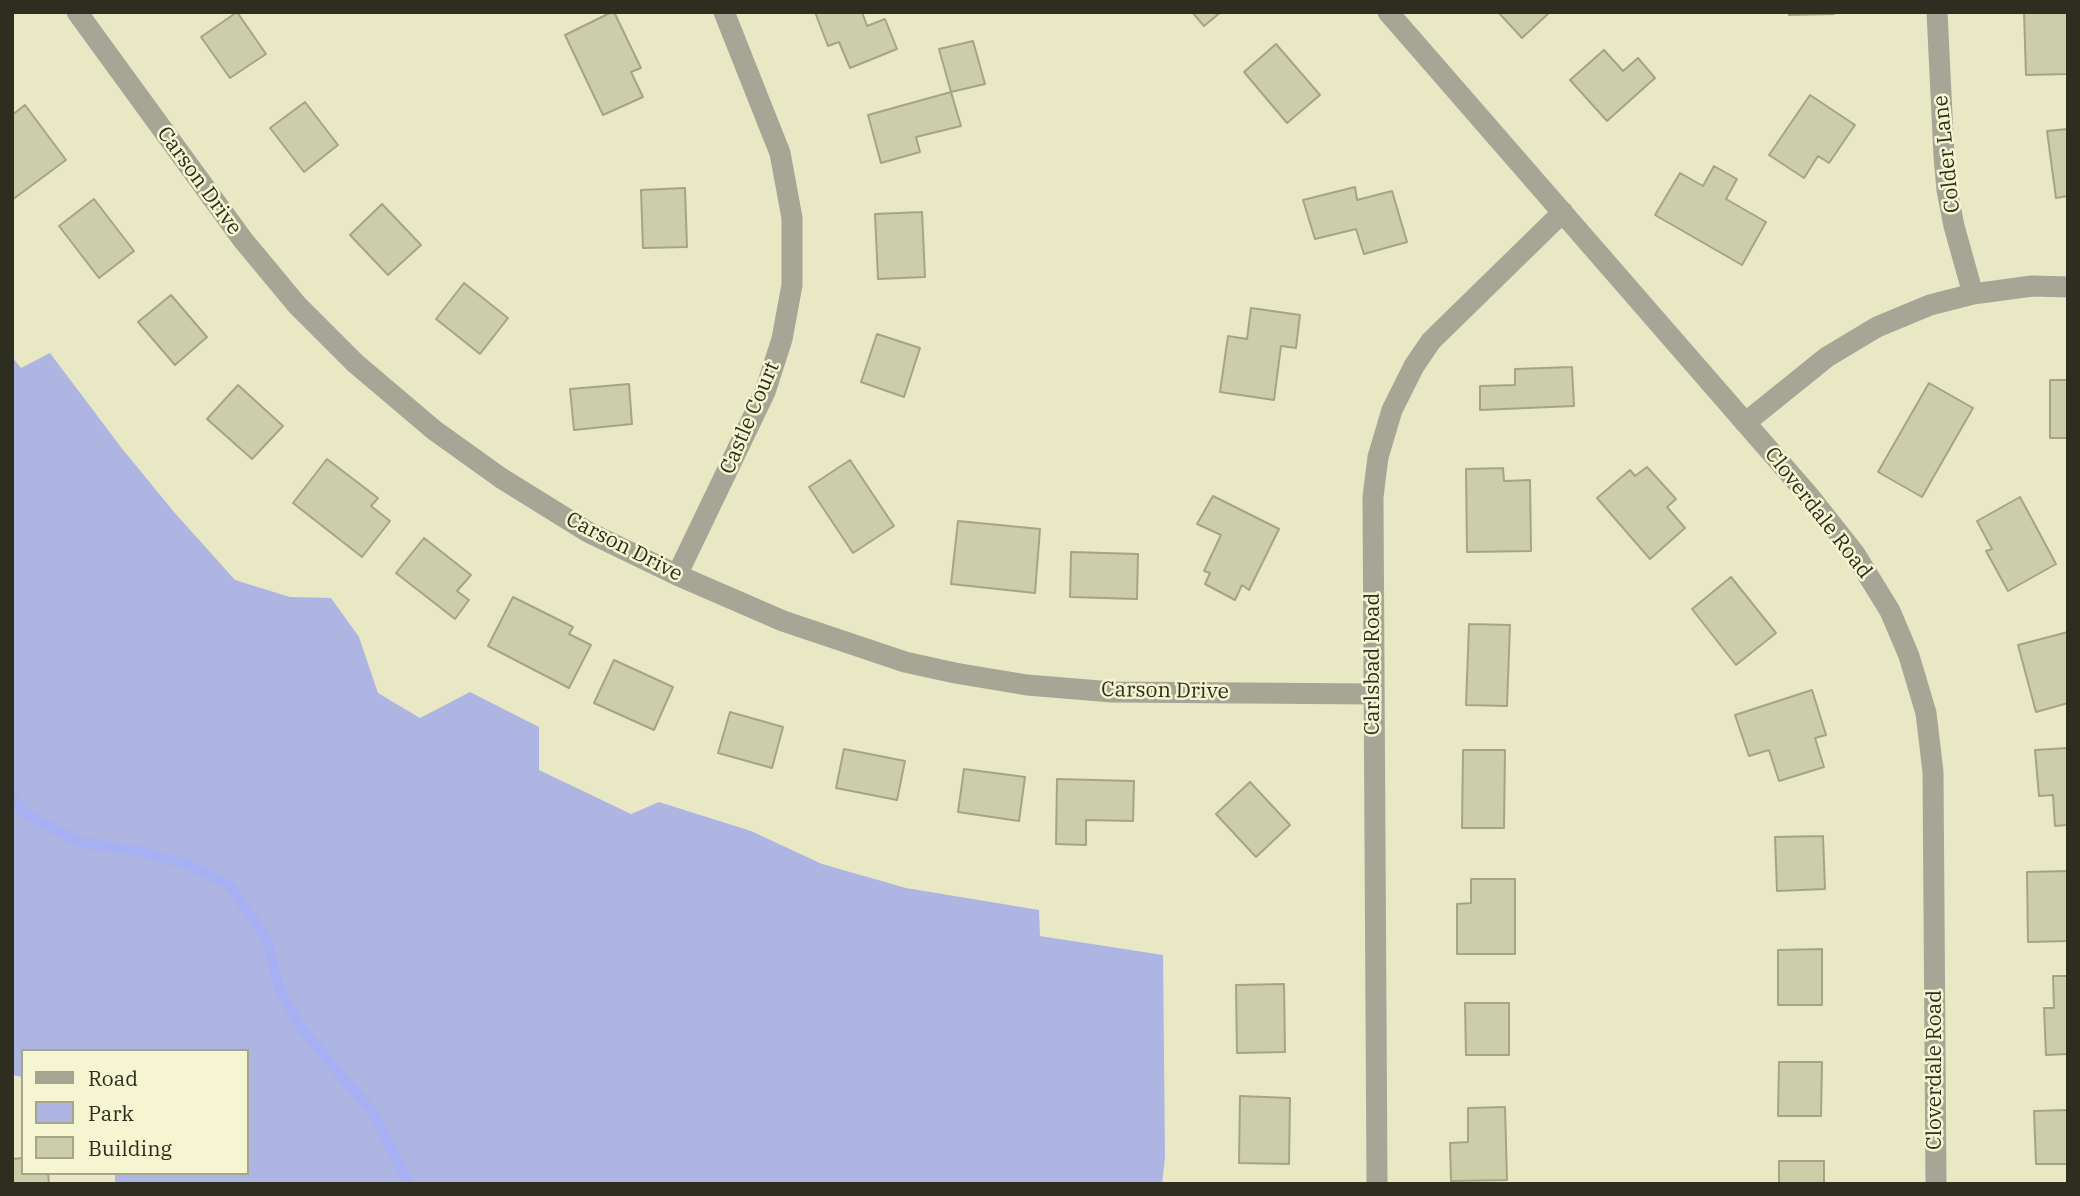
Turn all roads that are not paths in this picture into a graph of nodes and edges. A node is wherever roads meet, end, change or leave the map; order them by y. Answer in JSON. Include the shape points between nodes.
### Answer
{"nodes":[{"id":1,"x":77,"y":12,"type":"edge"},
{"id":2,"x":724,"y":12,"type":"edge"},
{"id":3,"x":1388,"y":12,"type":"edge"},
{"id":4,"x":1937,"y":12,"type":"edge"},
{"id":5,"x":1563,"y":212,"type":"junction"},
{"id":6,"x":2068,"y":287,"type":"edge"},
{"id":7,"x":1973,"y":294,"type":"junction"},
{"id":8,"x":1745,"y":423,"type":"junction"},
{"id":9,"x":677,"y":575,"type":"junction"},
{"id":10,"x":1373,"y":694,"type":"junction"},
{"id":11,"x":1377,"y":1184,"type":"edge"},
{"id":12,"x":1936,"y":1184,"type":"edge"}],
"edges":[{"from":1,"to":9,"type":"street","name":"Carson Drive","via":[[243,240],[297,305],[355,363],[434,430],[501,478],[588,532]]},
{"from":2,"to":9,"type":"street","name":"Castle Court","via":[[780,153],[792,218],[792,285],[782,340],[765,392]]},
{"from":3,"to":5,"type":"street","name":"Cloverdale Road"},
{"from":4,"to":7,"type":"street","name":"Colder Lane","via":[[1947,190]]},
{"from":5,"to":8,"type":"street","name":"Cloverdale Road"},
{"from":5,"to":10,"type":"street","name":"Carlsbad Road","via":[[1431,341],[1392,410],[1378,457],[1373,497]]},
{"from":6,"to":7,"type":"street","via":[[2032,286]]},
{"from":7,"to":8,"type":"street","via":[[1930,305],[1877,327],[1827,357]]},
{"from":8,"to":12,"type":"street","name":"Cloverdale Road","via":[[1855,554],[1890,611],[1926,713],[1933,772]]},
{"from":9,"to":10,"type":"street","name":"Carson Drive","via":[[846,643],[905,662],[995,680],[1112,692]]},
{"from":10,"to":11,"type":"street","name":"Carlsbad Road"}]}
